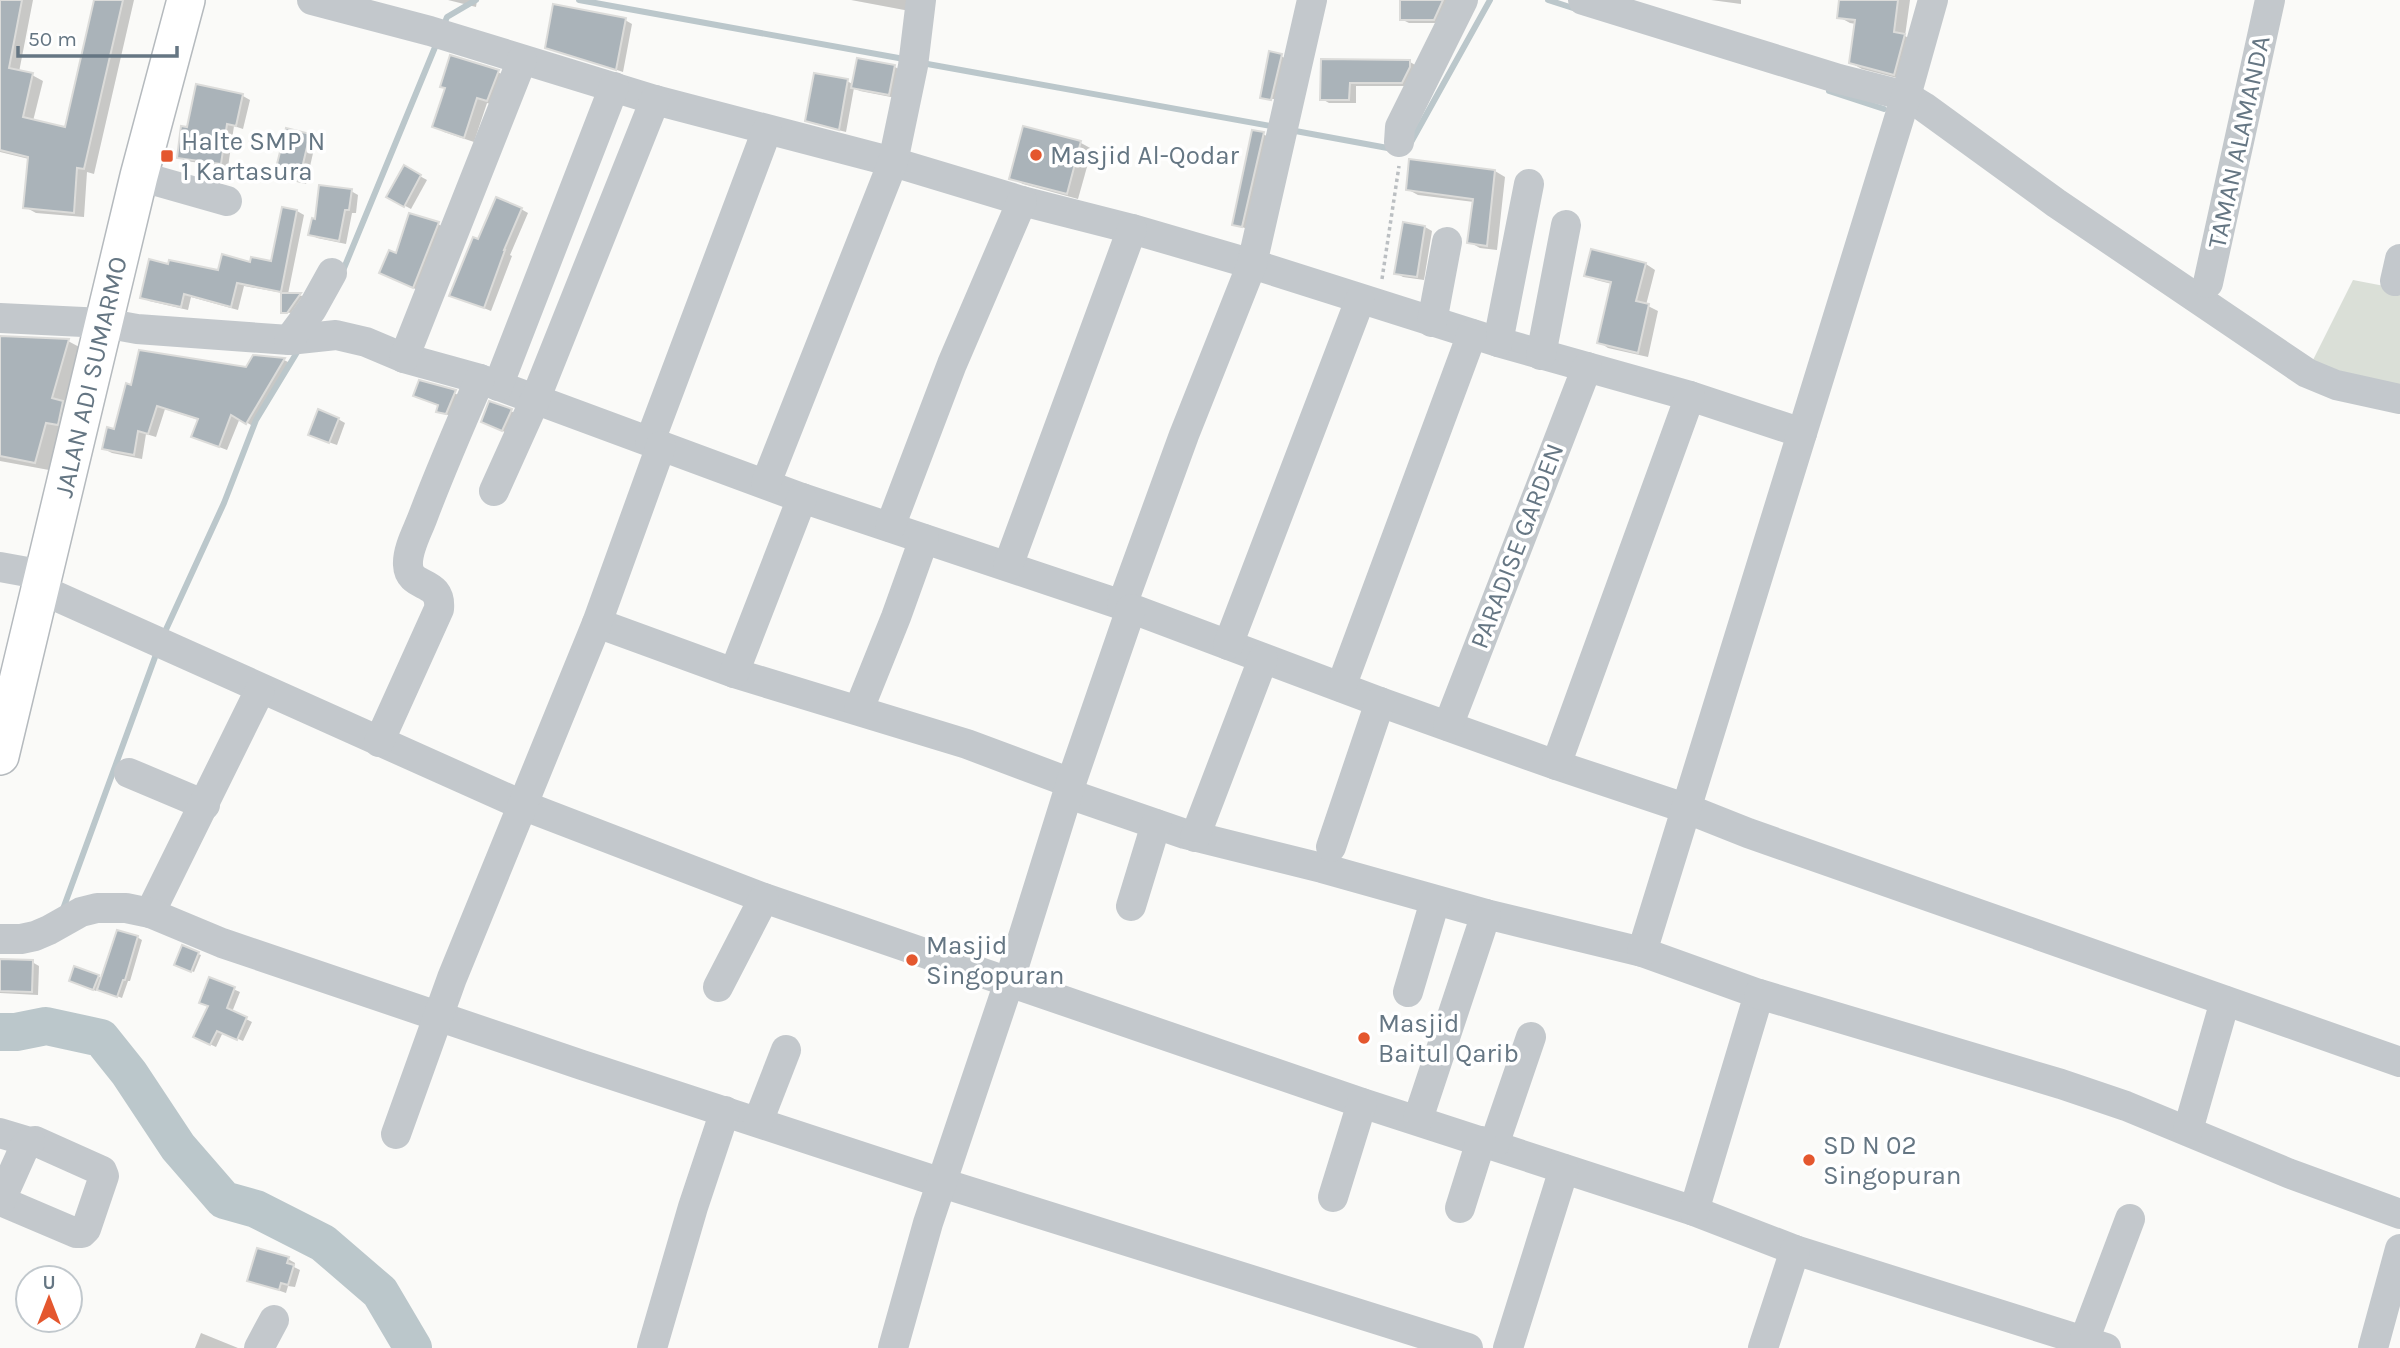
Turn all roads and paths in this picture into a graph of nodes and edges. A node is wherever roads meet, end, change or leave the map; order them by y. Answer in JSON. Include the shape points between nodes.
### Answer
{"nodes":[{"id":1,"x":186,"y":0,"type":"edge"},
{"id":2,"x":921,"y":0,"type":"edge"},
{"id":3,"x":1312,"y":0,"type":"edge"},
{"id":4,"x":1463,"y":0,"type":"edge"},
{"id":5,"x":1583,"y":0,"type":"edge"},
{"id":6,"x":1933,"y":0,"type":"edge"},
{"id":7,"x":2270,"y":0,"type":"edge"},
{"id":8,"x":327,"y":2,"type":"edge"},
{"id":9,"x":522,"y":60,"type":"junction"},
{"id":10,"x":614,"y":87,"type":"junction"},
{"id":11,"x":1906,"y":96,"type":"junction"},
{"id":12,"x":656,"y":100,"type":"junction"},
{"id":13,"x":767,"y":130,"type":"junction"},
{"id":14,"x":1400,"y":151,"type":"joint"},
{"id":15,"x":893,"y":162,"type":"junction"},
{"id":16,"x":139,"y":176,"type":"junction"},
{"id":17,"x":1529,"y":184,"type":"dead end"},
{"id":18,"x":227,"y":201,"type":"dead end"},
{"id":19,"x":1022,"y":201,"type":"junction"},
{"id":20,"x":1566,"y":225,"type":"dead end"},
{"id":21,"x":1132,"y":229,"type":"junction"},
{"id":22,"x":1447,"y":242,"type":"dead end"},
{"id":23,"x":1252,"y":264,"type":"junction"},
{"id":24,"x":332,"y":273,"type":"dead end"},
{"id":25,"x":2208,"y":283,"type":"dead end"},
{"id":26,"x":1369,"y":302,"type":"junction"},
{"id":27,"x":0,"y":318,"type":"edge"},
{"id":28,"x":1432,"y":322,"type":"junction"},
{"id":29,"x":104,"y":323,"type":"junction"},
{"id":30,"x":1485,"y":338,"type":"junction"},
{"id":31,"x":301,"y":339,"type":"junction"},
{"id":32,"x":1541,"y":355,"type":"junction"},
{"id":33,"x":404,"y":358,"type":"junction"},
{"id":34,"x":1587,"y":367,"type":"junction"},
{"id":35,"x":489,"y":382,"type":"junction"},
{"id":36,"x":1690,"y":396,"type":"junction"},
{"id":37,"x":2400,"y":399,"type":"edge"},
{"id":38,"x":535,"y":400,"type":"junction"},
{"id":39,"x":1802,"y":433,"type":"junction"},
{"id":40,"x":655,"y":444,"type":"junction"},
{"id":41,"x":766,"y":483,"type":"junction"},
{"id":42,"x":494,"y":491,"type":"dead end"},
{"id":43,"x":802,"y":498,"type":"junction"},
{"id":44,"x":890,"y":527,"type":"junction"},
{"id":45,"x":924,"y":539,"type":"junction"},
{"id":46,"x":1008,"y":566,"type":"junction"},
{"id":47,"x":0,"y":567,"type":"edge"},
{"id":48,"x":42,"y":582,"type":"junction"},
{"id":49,"x":1126,"y":607,"type":"junction"},
{"id":50,"x":597,"y":623,"type":"junction"},
{"id":51,"x":1228,"y":645,"type":"junction"},
{"id":52,"x":1263,"y":659,"type":"junction"},
{"id":53,"x":734,"y":673,"type":"junction"},
{"id":54,"x":1341,"y":687,"type":"junction"},
{"id":55,"x":260,"y":690,"type":"junction"},
{"id":56,"x":1380,"y":702,"type":"junction"},
{"id":57,"x":859,"y":709,"type":"junction"},
{"id":58,"x":1448,"y":726,"type":"junction"},
{"id":59,"x":379,"y":742,"type":"junction"},
{"id":60,"x":1,"y":750,"type":"edge"},
{"id":61,"x":1556,"y":765,"type":"junction"},
{"id":62,"x":129,"y":774,"type":"dead end"},
{"id":63,"x":1070,"y":789,"type":"junction"},
{"id":64,"x":205,"y":805,"type":"junction"},
{"id":65,"x":522,"y":805,"type":"junction"},
{"id":66,"x":1685,"y":808,"type":"junction"},
{"id":67,"x":1156,"y":824,"type":"junction"},
{"id":68,"x":1195,"y":837,"type":"junction"},
{"id":69,"x":1331,"y":847,"type":"dead end"},
{"id":70,"x":764,"y":898,"type":"junction"},
{"id":71,"x":1435,"y":901,"type":"junction"},
{"id":72,"x":1131,"y":905,"type":"dead end"},
{"id":73,"x":149,"y":913,"type":"junction"},
{"id":74,"x":1486,"y":914,"type":"junction"},
{"id":75,"x":0,"y":939,"type":"edge"},
{"id":76,"x":1642,"y":951,"type":"junction"},
{"id":77,"x":1009,"y":982,"type":"junction"},
{"id":78,"x":718,"y":987,"type":"dead end"},
{"id":79,"x":1408,"y":992,"type":"dead end"},
{"id":80,"x":1759,"y":994,"type":"junction"},
{"id":81,"x":2225,"y":1001,"type":"junction"},
{"id":82,"x":438,"y":1014,"type":"junction"},
{"id":83,"x":1531,"y":1037,"type":"dead end"},
{"id":84,"x":786,"y":1050,"type":"dead end"},
{"id":85,"x":2400,"y":1062,"type":"edge"},
{"id":86,"x":1363,"y":1103,"type":"junction"},
{"id":87,"x":725,"y":1111,"type":"junction"},
{"id":88,"x":1418,"y":1119,"type":"junction"},
{"id":89,"x":758,"y":1122,"type":"junction"},
{"id":90,"x":2188,"y":1130,"type":"junction"},
{"id":91,"x":0,"y":1133,"type":"edge"},
{"id":92,"x":396,"y":1134,"type":"dead end"},
{"id":93,"x":30,"y":1142,"type":"junction"},
{"id":94,"x":1487,"y":1143,"type":"junction"},
{"id":95,"x":1564,"y":1169,"type":"junction"},
{"id":96,"x":942,"y":1183,"type":"junction"},
{"id":97,"x":1333,"y":1197,"type":"dead end"},
{"id":98,"x":0,"y":1202,"type":"edge"},
{"id":99,"x":1460,"y":1208,"type":"dead end"},
{"id":100,"x":1694,"y":1211,"type":"junction"},
{"id":101,"x":2400,"y":1214,"type":"edge"},
{"id":102,"x":2130,"y":1219,"type":"dead end"},
{"id":103,"x":2400,"y":1249,"type":"edge"},
{"id":104,"x":1795,"y":1250,"type":"junction"},
{"id":105,"x":274,"y":1321,"type":"dead end"},
{"id":106,"x":1399,"y":1338,"type":"edge"},
{"id":107,"x":2095,"y":1345,"type":"edge"},
{"id":108,"x":259,"y":1348,"type":"edge"},
{"id":109,"x":652,"y":1348,"type":"edge"},
{"id":110,"x":893,"y":1348,"type":"edge"},
{"id":111,"x":1468,"y":1348,"type":"edge"},
{"id":112,"x":1508,"y":1348,"type":"edge"},
{"id":113,"x":1763,"y":1348,"type":"edge"},
{"id":114,"x":2373,"y":1348,"type":"edge"}],
"edges":[{"from":1,"to":16,"type":"main road","name":"JALAN ADI SUMARMO"},
{"from":2,"to":15,"type":"street"},
{"from":3,"to":23,"type":"street"},
{"from":4,"to":14,"type":"street","via":[[1400,127]]},
{"from":5,"to":11,"type":"street"},
{"from":6,"to":11,"type":"street"},
{"from":7,"to":25,"type":"street","name":"TAMAN ALAMANDA"},
{"from":8,"to":9,"type":"street"},
{"from":9,"to":10,"type":"street"},
{"from":9,"to":33,"type":"street"},
{"from":10,"to":12,"type":"street"},
{"from":10,"to":35,"type":"street"},
{"from":11,"to":37,"type":"street","via":[[2307,373],[2336,385]]},
{"from":11,"to":39,"type":"street"},
{"from":12,"to":13,"type":"street"},
{"from":12,"to":38,"type":"street"},
{"from":13,"to":15,"type":"street"},
{"from":13,"to":40,"type":"street"},
{"from":14,"to":26,"type":"path"},
{"from":15,"to":19,"type":"street"},
{"from":15,"to":41,"type":"street"},
{"from":16,"to":18,"type":"street"},
{"from":16,"to":29,"type":"main road","name":"JALAN ADI SUMARMO"},
{"from":17,"to":30,"type":"street"},
{"from":19,"to":21,"type":"street"},
{"from":19,"to":44,"type":"street","via":[[961,341]]},
{"from":20,"to":32,"type":"street"},
{"from":21,"to":23,"type":"street"},
{"from":21,"to":46,"type":"street"},
{"from":22,"to":28,"type":"street"},
{"from":23,"to":26,"type":"street"},
{"from":23,"to":49,"type":"street","via":[[1184,435]]},
{"from":24,"to":31,"type":"street"},
{"from":26,"to":28,"type":"street"},
{"from":26,"to":51,"type":"street"},
{"from":27,"to":29,"type":"street"},
{"from":28,"to":30,"type":"street"},
{"from":29,"to":31,"type":"street"},
{"from":29,"to":48,"type":"main road","name":"JALAN ADI SUMARMO"},
{"from":30,"to":32,"type":"street"},
{"from":30,"to":54,"type":"street"},
{"from":31,"to":33,"type":"street","via":[[336,335]]},
{"from":32,"to":34,"type":"street"},
{"from":33,"to":35,"type":"street"},
{"from":34,"to":36,"type":"street"},
{"from":34,"to":58,"type":"street","name":"PARADISE GARDEN"},
{"from":35,"to":38,"type":"street"},
{"from":35,"to":59,"type":"street","via":[[440,473],[408,557],[410,574],[438,594],[439,609]]},
{"from":36,"to":39,"type":"street"},
{"from":36,"to":61,"type":"street"},
{"from":38,"to":40,"type":"street"},
{"from":38,"to":42,"type":"street"},
{"from":39,"to":66,"type":"street"},
{"from":40,"to":41,"type":"street"},
{"from":40,"to":50,"type":"street"},
{"from":41,"to":43,"type":"street"},
{"from":43,"to":44,"type":"street"},
{"from":43,"to":53,"type":"street"},
{"from":44,"to":45,"type":"street"},
{"from":45,"to":46,"type":"street"},
{"from":45,"to":57,"type":"street"},
{"from":46,"to":49,"type":"street"},
{"from":47,"to":48,"type":"street"},
{"from":48,"to":55,"type":"street"},
{"from":48,"to":60,"type":"main road","name":"JALAN ADI SUMARMO"},
{"from":49,"to":51,"type":"street"},
{"from":49,"to":63,"type":"street"},
{"from":50,"to":53,"type":"street"},
{"from":50,"to":65,"type":"street"},
{"from":51,"to":52,"type":"street"},
{"from":52,"to":54,"type":"street"},
{"from":52,"to":68,"type":"street"},
{"from":53,"to":57,"type":"street"},
{"from":54,"to":56,"type":"street"},
{"from":55,"to":59,"type":"street"},
{"from":55,"to":64,"type":"street"},
{"from":56,"to":58,"type":"street"},
{"from":56,"to":69,"type":"street"},
{"from":57,"to":63,"type":"street","via":[[967,744]]},
{"from":58,"to":61,"type":"street"},
{"from":59,"to":65,"type":"street"},
{"from":61,"to":66,"type":"street"},
{"from":62,"to":64,"type":"street"},
{"from":63,"to":67,"type":"street"},
{"from":63,"to":77,"type":"street"},
{"from":64,"to":73,"type":"street"},
{"from":65,"to":70,"type":"street"},
{"from":65,"to":82,"type":"street"},
{"from":66,"to":76,"type":"street"},
{"from":66,"to":81,"type":"street"},
{"from":67,"to":68,"type":"street"},
{"from":67,"to":72,"type":"street"},
{"from":68,"to":71,"type":"street"},
{"from":70,"to":77,"type":"street"},
{"from":70,"to":78,"type":"street"},
{"from":71,"to":74,"type":"street"},
{"from":71,"to":79,"type":"street"},
{"from":73,"to":75,"type":"street","via":[[97,908],[35,936]]},
{"from":73,"to":82,"type":"street","via":[[222,943]]},
{"from":74,"to":76,"type":"street"},
{"from":74,"to":88,"type":"street"},
{"from":76,"to":80,"type":"street"},
{"from":77,"to":86,"type":"street"},
{"from":77,"to":96,"type":"street"},
{"from":80,"to":90,"type":"street","via":[[2050,1080]]},
{"from":80,"to":100,"type":"street"},
{"from":81,"to":85,"type":"street"},
{"from":81,"to":90,"type":"street"},
{"from":82,"to":87,"type":"street"},
{"from":82,"to":92,"type":"street"},
{"from":83,"to":94,"type":"street"},
{"from":84,"to":89,"type":"street"},
{"from":86,"to":88,"type":"street"},
{"from":86,"to":97,"type":"street"},
{"from":87,"to":89,"type":"street"},
{"from":87,"to":109,"type":"street"},
{"from":88,"to":94,"type":"street"},
{"from":89,"to":96,"type":"street"},
{"from":90,"to":101,"type":"street"},
{"from":91,"to":93,"type":"street"},
{"from":93,"to":98,"type":"street"},
{"from":93,"to":98,"type":"street","via":[[102,1171],[104,1183],[86,1230],[76,1233]]},
{"from":94,"to":95,"type":"street"},
{"from":94,"to":99,"type":"street"},
{"from":95,"to":100,"type":"street"},
{"from":95,"to":112,"type":"street"},
{"from":96,"to":106,"type":"street"},
{"from":96,"to":110,"type":"street"},
{"from":100,"to":104,"type":"street"},
{"from":102,"to":107,"type":"street"},
{"from":103,"to":114,"type":"street"},
{"from":104,"to":107,"type":"street"},
{"from":104,"to":113,"type":"street"},
{"from":105,"to":108,"type":"street"},
{"from":106,"to":111,"type":"street"}]}
